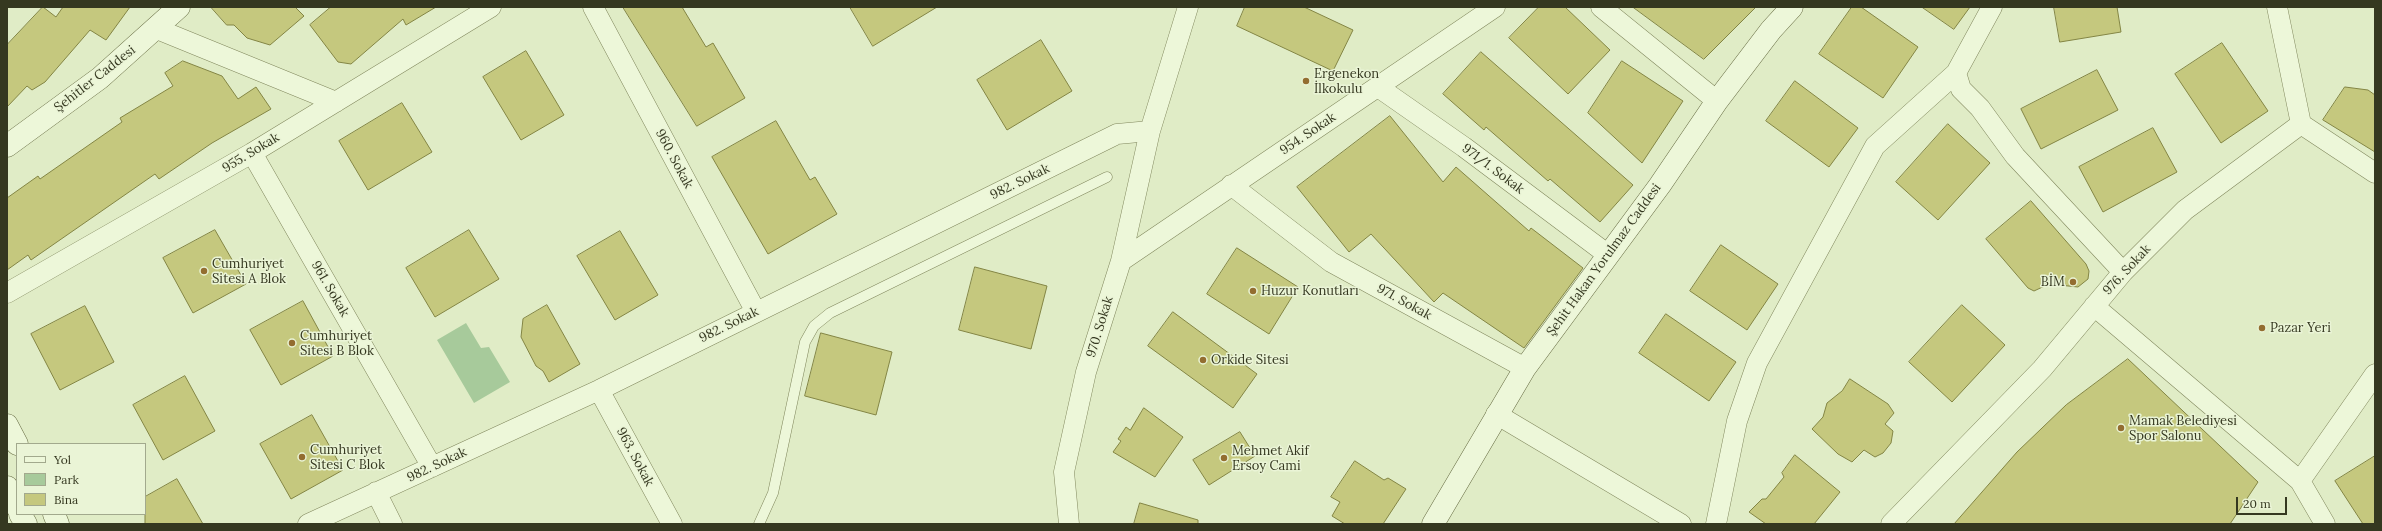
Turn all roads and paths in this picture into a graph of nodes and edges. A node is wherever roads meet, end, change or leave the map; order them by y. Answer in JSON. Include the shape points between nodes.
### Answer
{"nodes":[{"id":1,"x":179,"y":7,"type":"edge"},
{"id":2,"x":491,"y":7,"type":"edge"},
{"id":3,"x":593,"y":7,"type":"edge"},
{"id":4,"x":1188,"y":7,"type":"edge"},
{"id":5,"x":1495,"y":7,"type":"edge"},
{"id":6,"x":1601,"y":7,"type":"edge"},
{"id":7,"x":1792,"y":7,"type":"edge"},
{"id":8,"x":1992,"y":7,"type":"edge"},
{"id":9,"x":2277,"y":7,"type":"edge"},
{"id":10,"x":157,"y":28,"type":"junction"},
{"id":11,"x":1956,"y":73,"type":"junction"},
{"id":12,"x":1378,"y":87,"type":"junction"},
{"id":13,"x":1717,"y":101,"type":"junction"},
{"id":14,"x":336,"y":102,"type":"junction"},
{"id":15,"x":2301,"y":124,"type":"junction"},
{"id":16,"x":1150,"y":131,"type":"junction"},
{"id":17,"x":7,"y":146,"type":"edge"},
{"id":18,"x":252,"y":153,"type":"junction"},
{"id":19,"x":2375,"y":173,"type":"edge"},
{"id":20,"x":1106,"y":177,"type":"dead end"},
{"id":21,"x":1231,"y":185,"type":"junction"},
{"id":22,"x":1607,"y":254,"type":"junction"},
{"id":23,"x":1120,"y":261,"type":"junction"},
{"id":24,"x":2123,"y":272,"type":"junction"},
{"id":25,"x":7,"y":293,"type":"edge"},
{"id":26,"x":2094,"y":306,"type":"junction"},
{"id":27,"x":756,"y":312,"type":"junction"},
{"id":28,"x":1525,"y":368,"type":"junction"},
{"id":29,"x":2375,"y":374,"type":"edge"},
{"id":30,"x":599,"y":390,"type":"junction"},
{"id":31,"x":1496,"y":414,"type":"junction"},
{"id":32,"x":7,"y":424,"type":"edge"},
{"id":33,"x":16,"y":443,"type":"edge"},
{"id":34,"x":432,"y":467,"type":"junction"},
{"id":35,"x":2300,"y":481,"type":"junction"},
{"id":36,"x":7,"y":487,"type":"edge"},
{"id":37,"x":376,"y":492,"type":"junction"},
{"id":38,"x":16,"y":505,"type":"edge"},
{"id":39,"x":21,"y":515,"type":"edge"},
{"id":40,"x":26,"y":524,"type":"edge"},
{"id":41,"x":308,"y":524,"type":"edge"},
{"id":42,"x":392,"y":524,"type":"edge"},
{"id":43,"x":672,"y":524,"type":"edge"},
{"id":44,"x":759,"y":524,"type":"edge"},
{"id":45,"x":1069,"y":524,"type":"edge"},
{"id":46,"x":1433,"y":524,"type":"edge"},
{"id":47,"x":1681,"y":524,"type":"edge"},
{"id":48,"x":1716,"y":524,"type":"edge"},
{"id":49,"x":1891,"y":524,"type":"edge"},
{"id":50,"x":2324,"y":524,"type":"edge"}],
"edges":[{"from":1,"to":10,"type":"street","name":"Şehitler Caddesi"},
{"from":2,"to":14,"type":"street","name":"955. Sokak"},
{"from":3,"to":27,"type":"street","name":"960. Sokak"},
{"from":4,"to":16,"type":"street","name":"970. Sokak"},
{"from":5,"to":12,"type":"street","name":"954. Sokak"},
{"from":6,"to":13,"type":"street"},
{"from":7,"to":13,"type":"street","name":"Şehit Hakan Yorulmaz Caddesi","via":[[1771,30]]},
{"from":8,"to":11,"type":"street"},
{"from":9,"to":15,"type":"street"},
{"from":10,"to":14,"type":"street"},
{"from":10,"to":17,"type":"street","name":"Şehitler Caddesi","via":[[100,78]]},
{"from":11,"to":24,"type":"street","via":[[1961,89],[1980,108],[2015,156]]},
{"from":11,"to":48,"type":"street","via":[[1875,146],[1757,363],[1737,420]]},
{"from":12,"to":21,"type":"street","name":"954. Sokak"},
{"from":12,"to":22,"type":"street","name":"971/1. Sokak","via":[[1464,147]]},
{"from":13,"to":22,"type":"street","name":"Şehit Hakan Yorulmaz Caddesi","via":[[1660,185]]},
{"from":14,"to":18,"type":"street","name":"955. Sokak"},
{"from":15,"to":19,"type":"street"},
{"from":15,"to":24,"type":"street","name":"976. Sokak","via":[[2185,210]]},
{"from":16,"to":23,"type":"street","name":"970. Sokak"},
{"from":16,"to":27,"type":"street","name":"982. Sokak","via":[[1117,134]]},
{"from":18,"to":25,"type":"street","name":"955. Sokak"},
{"from":18,"to":34,"type":"street","name":"961. Sokak"},
{"from":20,"to":44,"type":"lane","via":[[830,313],[814,326],[805,342],[773,492]]},
{"from":21,"to":23,"type":"street","name":"954. Sokak"},
{"from":21,"to":28,"type":"street","name":"971. Sokak","via":[[1331,262]]},
{"from":22,"to":28,"type":"street","name":"Şehit Hakan Yorulmaz Caddesi"},
{"from":23,"to":45,"type":"street","name":"970. Sokak","via":[[1086,372],[1064,472]]},
{"from":24,"to":26,"type":"street","name":"976. Sokak"},
{"from":26,"to":35,"type":"street"},
{"from":26,"to":49,"type":"street","name":"976. Sokak","via":[[2042,369]]},
{"from":27,"to":30,"type":"street","name":"982. Sokak"},
{"from":28,"to":31,"type":"street","name":"Şehit Hakan Yorulmaz Caddesi"},
{"from":29,"to":35,"type":"street"},
{"from":30,"to":34,"type":"street","name":"982. Sokak"},
{"from":30,"to":43,"type":"street","name":"963. Sokak"},
{"from":31,"to":46,"type":"street","name":"Şehit Hakan Yorulmaz Caddesi"},
{"from":31,"to":47,"type":"street"},
{"from":32,"to":33,"type":"street"},
{"from":34,"to":37,"type":"street","name":"982. Sokak"},
{"from":35,"to":50,"type":"street"},
{"from":36,"to":38,"type":"street"},
{"from":37,"to":41,"type":"street","name":"982. Sokak"},
{"from":37,"to":42,"type":"street"},
{"from":39,"to":40,"type":"street"}]}
